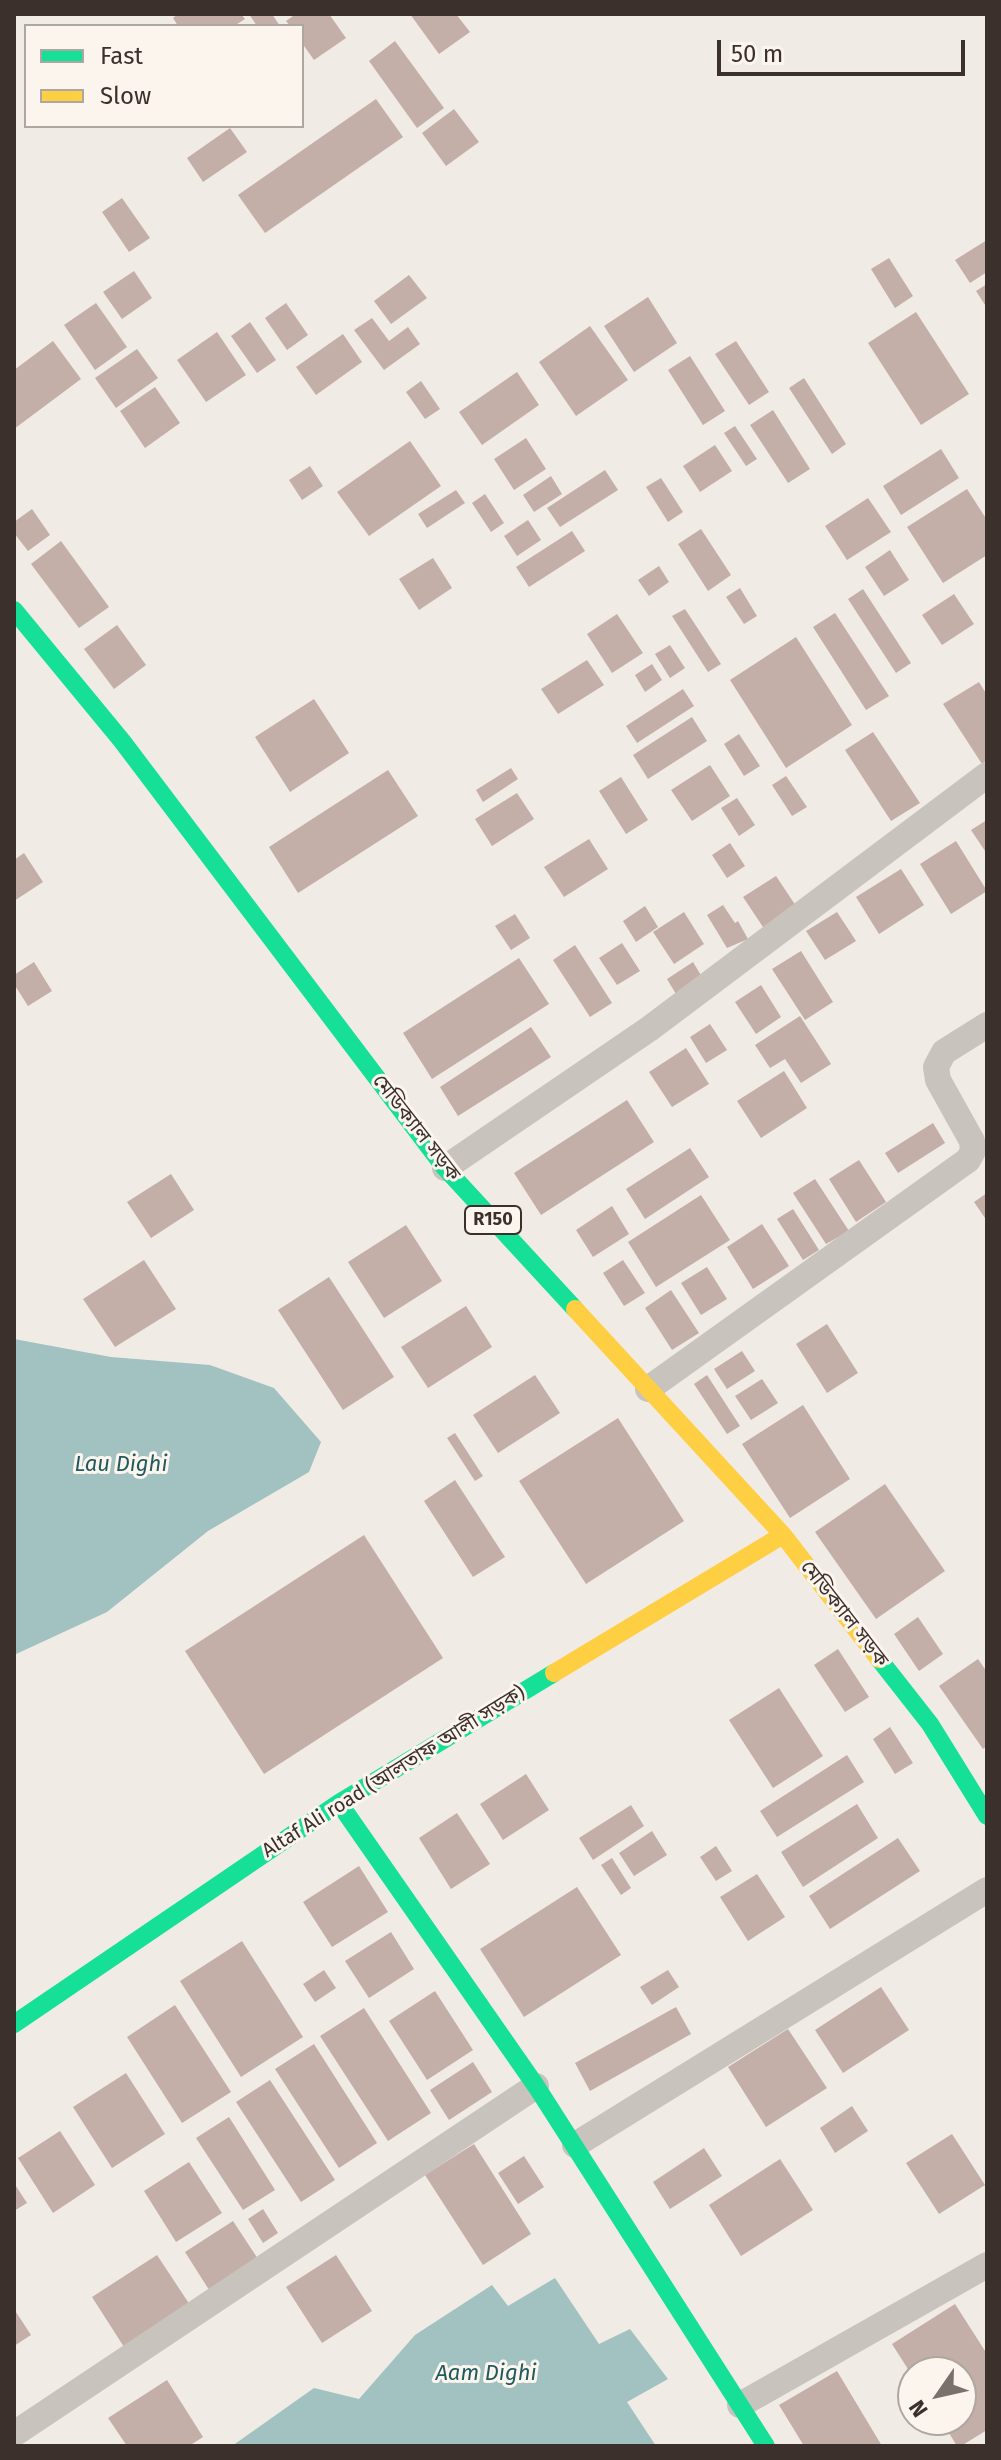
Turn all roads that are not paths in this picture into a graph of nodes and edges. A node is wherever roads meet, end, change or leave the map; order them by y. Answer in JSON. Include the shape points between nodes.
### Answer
{"nodes":[{"id":1,"x":14,"y":610,"type":"edge"},
{"id":2,"x":987,"y":775,"type":"edge"},
{"id":3,"x":987,"y":1025,"type":"edge"},
{"id":4,"x":445,"y":1168,"type":"junction"},
{"id":5,"x":648,"y":1389,"type":"junction"},
{"id":6,"x":783,"y":1535,"type":"junction"},
{"id":7,"x":339,"y":1803,"type":"junction"},
{"id":8,"x":987,"y":1816,"type":"edge"},
{"id":9,"x":987,"y":1890,"type":"edge"},
{"id":10,"x":14,"y":2024,"type":"edge"},
{"id":11,"x":536,"y":2086,"type":"junction"},
{"id":12,"x":575,"y":2145,"type":"junction"},
{"id":13,"x":987,"y":2265,"type":"edge"},
{"id":14,"x":740,"y":2405,"type":"junction"},
{"id":15,"x":14,"y":2434,"type":"edge"},
{"id":16,"x":766,"y":2446,"type":"edge"}],
"edges":[{"from":1,"to":4,"type":"main road","name":"মেডিক্যাল সড়ক","number":"R150","via":[[122,741]]},
{"from":2,"to":4,"type":"street","via":[[649,1029]]},
{"from":3,"to":5,"type":"street","via":[[944,1052],[936,1067],[972,1141],[968,1160]]},
{"from":4,"to":5,"type":"main road","name":"মেডিক্যাল সড়ক","number":"R150"},
{"from":5,"to":6,"type":"main road","name":"মেডিক্যাল সড়ক","number":"R150"},
{"from":6,"to":7,"type":"main road","name":"Altaf Ali road (আলতাফ আলী সড়ক)"},
{"from":6,"to":8,"type":"main road","name":"মেডিক্যাল সড়ক","number":"R150","via":[[930,1724]]},
{"from":7,"to":10,"type":"main road","name":"Altaf Ali road (আলতাফ আলী সড়ক)"},
{"from":7,"to":11,"type":"main road"},
{"from":9,"to":12,"type":"street"},
{"from":11,"to":12,"type":"main road"},
{"from":11,"to":15,"type":"street"},
{"from":12,"to":14,"type":"main road"},
{"from":13,"to":14,"type":"street"},
{"from":14,"to":16,"type":"main road"}]}
